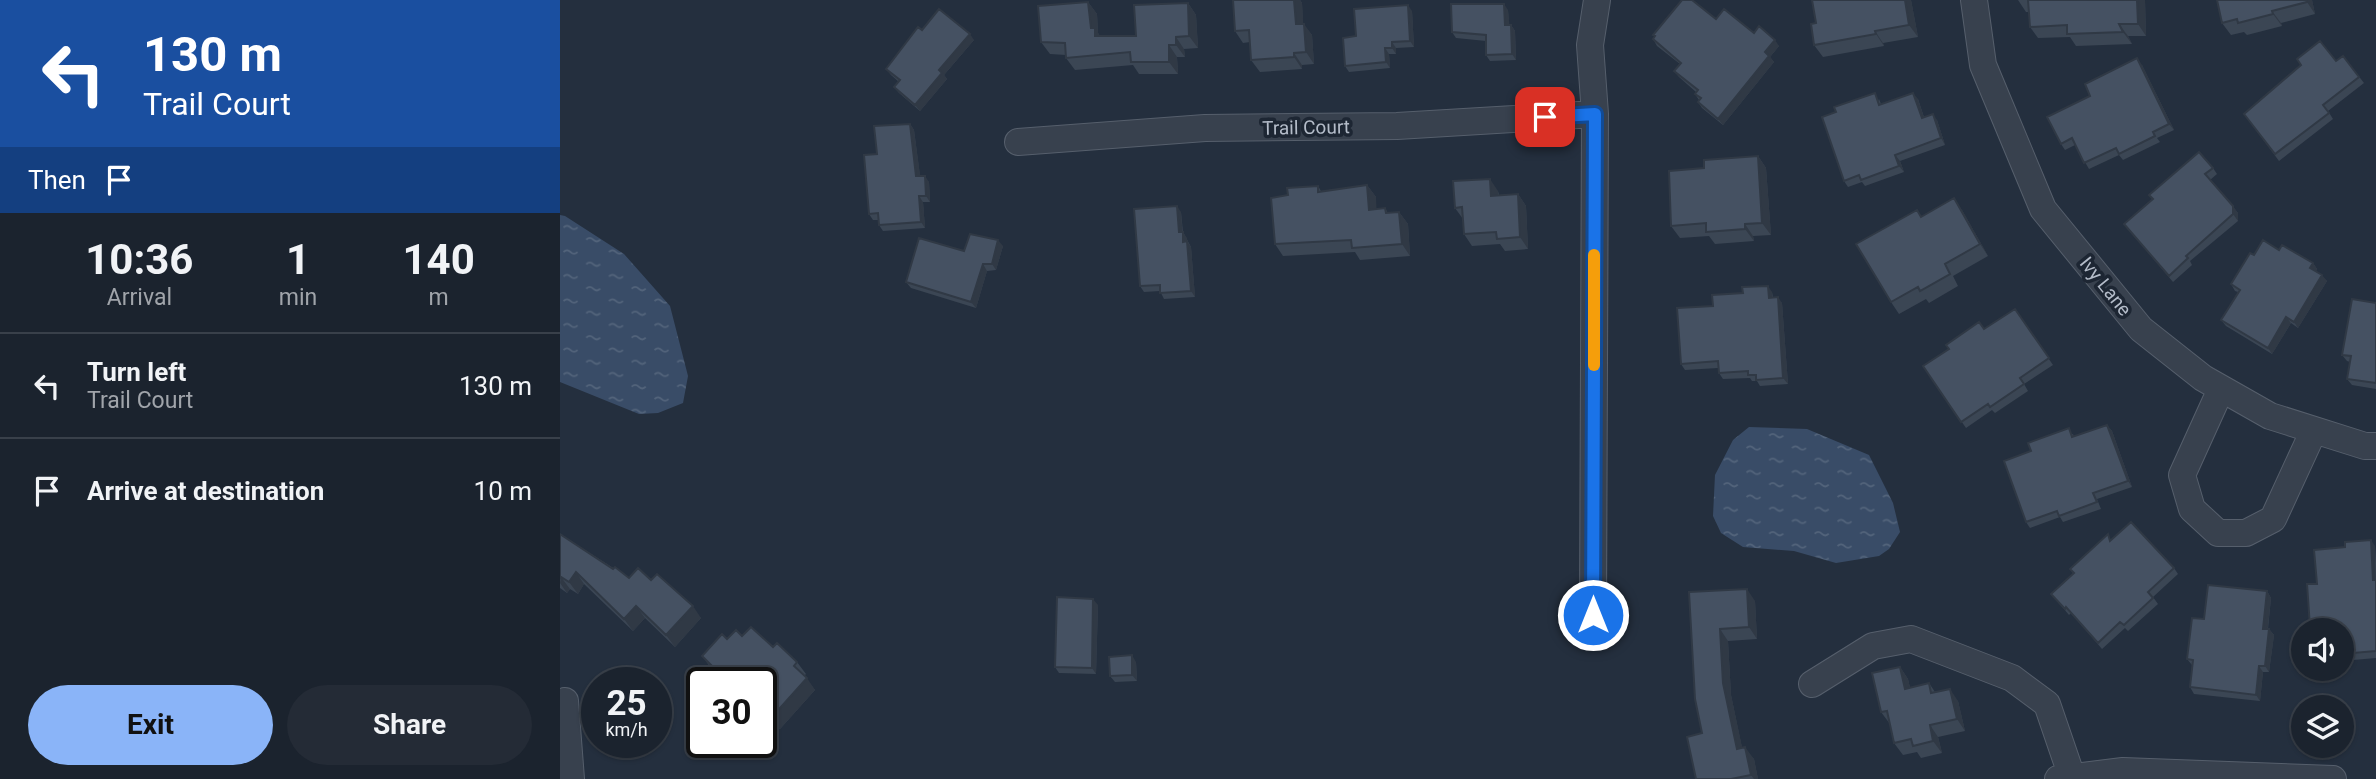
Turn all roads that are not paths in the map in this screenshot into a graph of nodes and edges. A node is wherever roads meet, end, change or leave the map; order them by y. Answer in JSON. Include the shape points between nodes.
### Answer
{"nodes":[{"id":1,"x":1597,"y":0,"type":"edge"},
{"id":2,"x":1974,"y":0,"type":"edge"},
{"id":3,"x":1595,"y":114,"type":"junction"},
{"id":4,"x":1018,"y":142,"type":"dead end"},
{"id":5,"x":2221,"y":389,"type":"junction"},
{"id":6,"x":2314,"y":430,"type":"junction"},
{"id":7,"x":2376,"y":446,"type":"edge"},
{"id":8,"x":1593,"y":615,"type":"dead end"},
{"id":9,"x":1812,"y":684,"type":"dead end"},
{"id":10,"x":565,"y":702,"type":"dead end"},
{"id":11,"x":2065,"y":778,"type":"edge"},
{"id":12,"x":571,"y":779,"type":"edge"},
{"id":13,"x":2333,"y":779,"type":"edge"}],
"edges":[{"from":1,"to":3,"type":"street","via":[[1590,45]]},
{"from":2,"to":5,"type":"street","name":"Ivy Lane","via":[[1983,65],[2043,209],[2141,329]]},
{"from":3,"to":4,"type":"street","name":"Trail Court","via":[[1397,126],[1205,128]]},
{"from":3,"to":8,"type":"street"},
{"from":5,"to":6,"type":"street","name":"Ivy Lane","via":[[2270,416]]},
{"from":5,"to":6,"type":"street","via":[[2182,475],[2192,509],[2218,533],[2246,533],[2273,519]]},
{"from":6,"to":7,"type":"street","name":"Ivy Lane"},
{"from":9,"to":11,"type":"street","via":[[1873,646],[1911,639],[2012,678],[2047,704]]},
{"from":10,"to":12,"type":"street"},
{"from":11,"to":13,"type":"street","via":[[2123,771]]}]}
